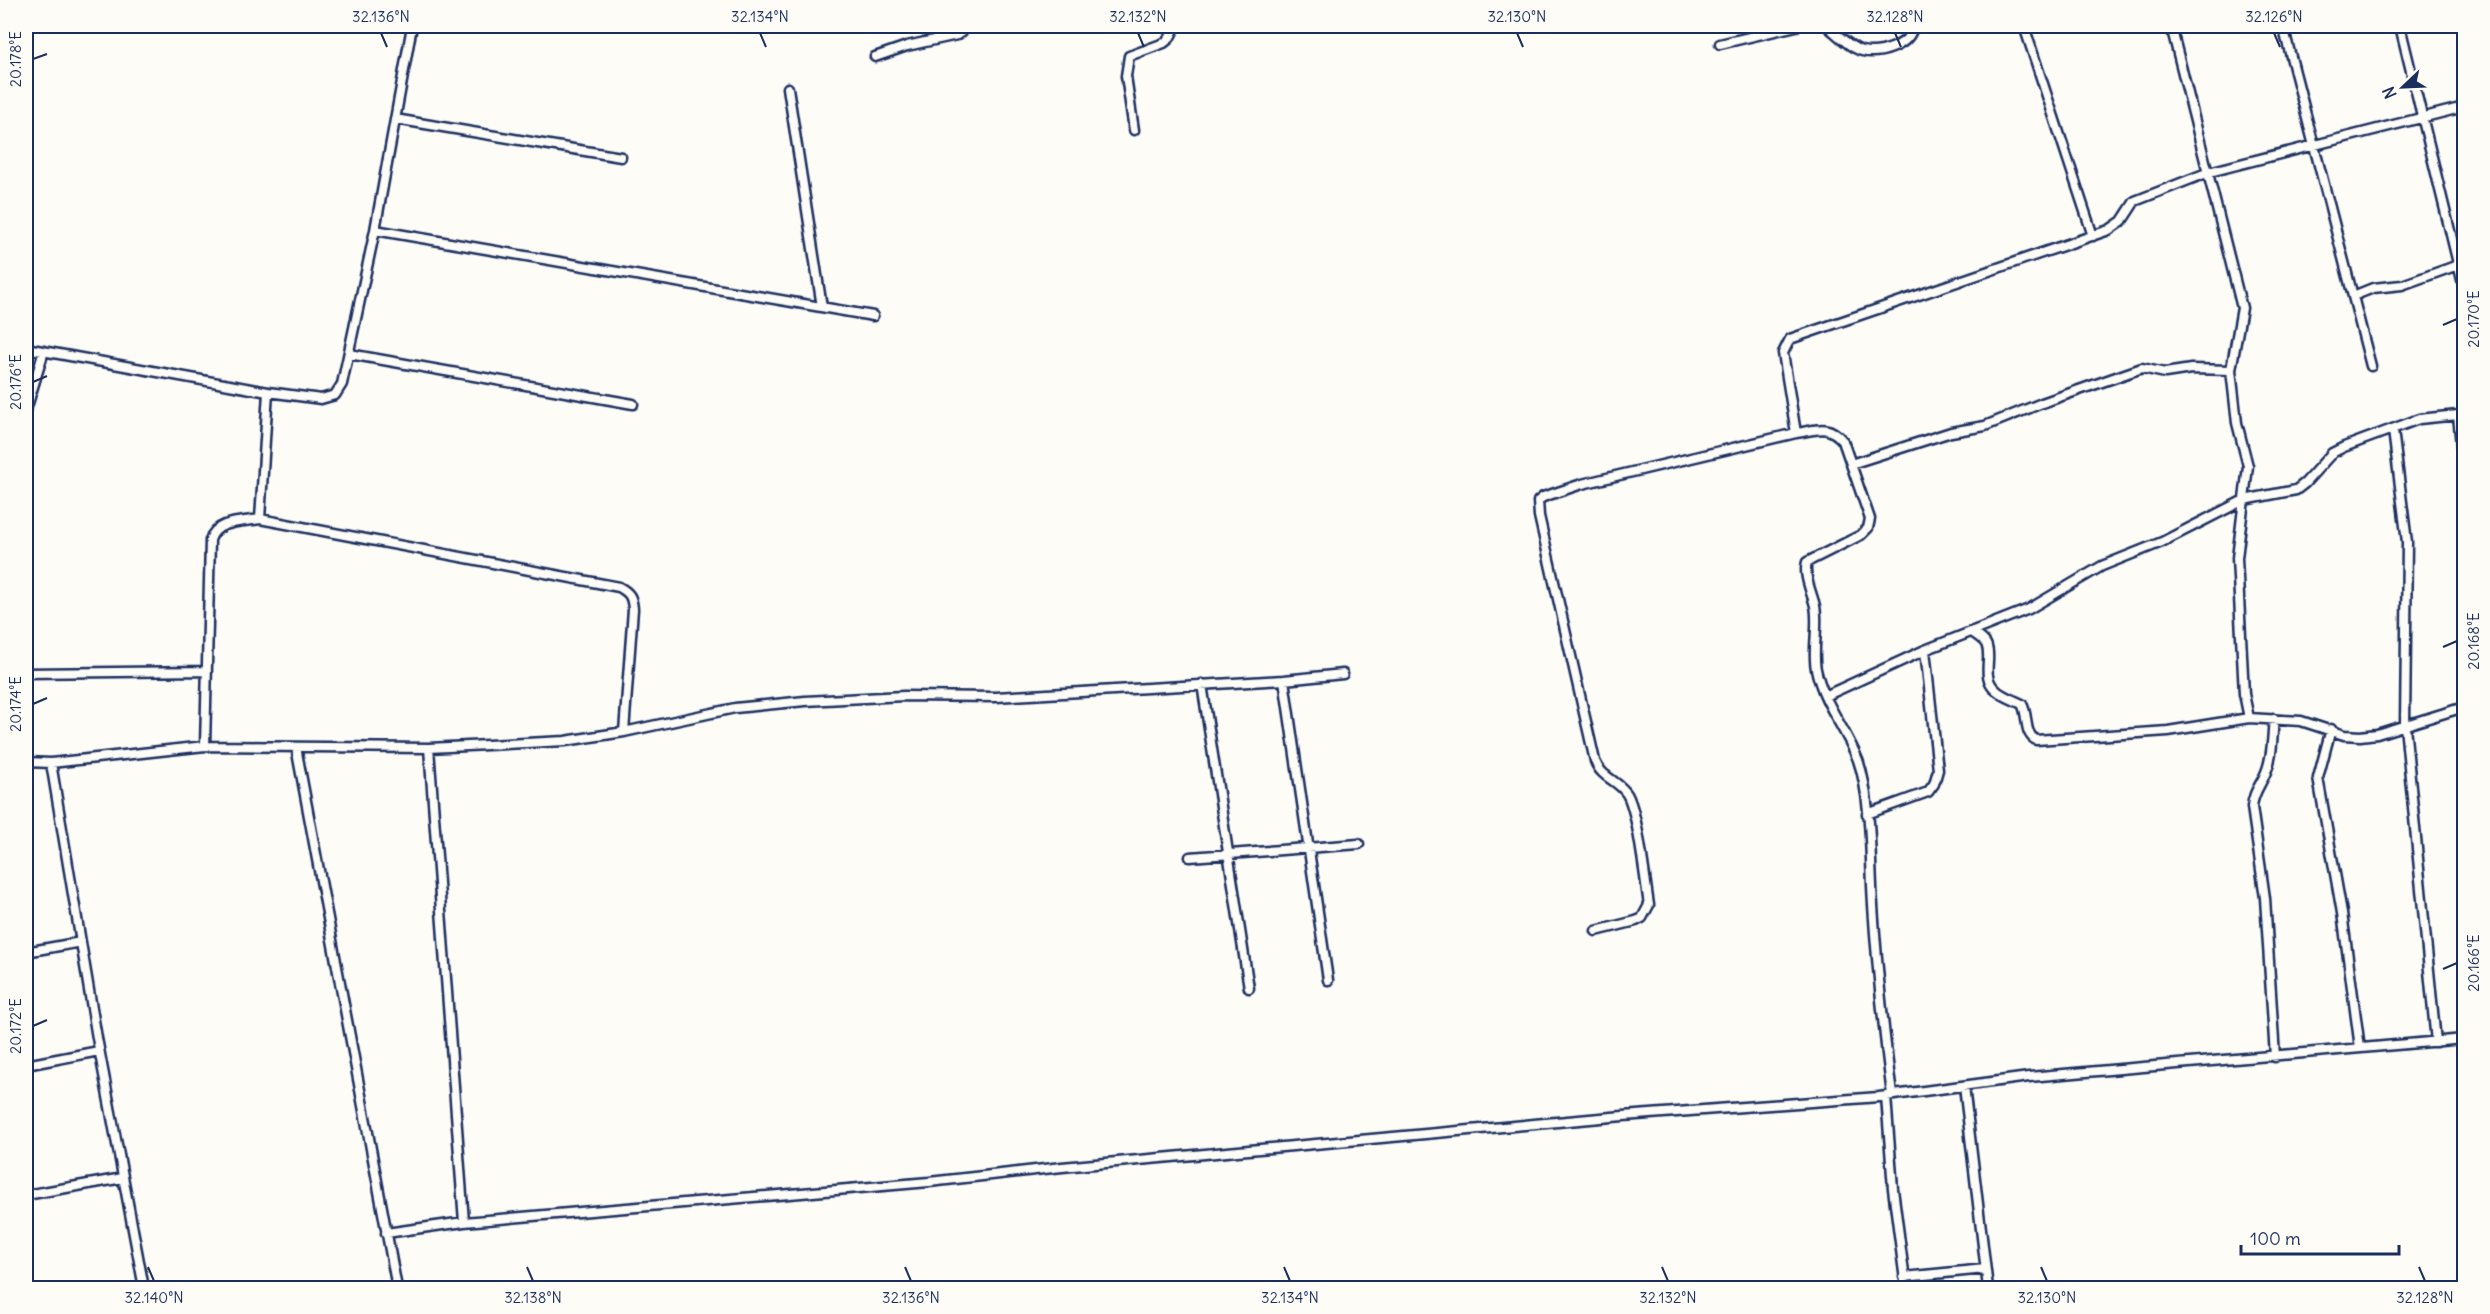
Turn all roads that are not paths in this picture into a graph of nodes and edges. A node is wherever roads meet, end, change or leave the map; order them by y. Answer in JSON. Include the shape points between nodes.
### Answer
{"nodes":[{"id":1,"x":412,"y":26,"type":"edge"},
{"id":2,"x":969,"y":26,"type":"edge"},
{"id":3,"x":1176,"y":26,"type":"edge"},
{"id":4,"x":1796,"y":26,"type":"edge"},
{"id":5,"x":1827,"y":26,"type":"edge"},
{"id":6,"x":1913,"y":26,"type":"edge"},
{"id":7,"x":2024,"y":26,"type":"edge"},
{"id":8,"x":2171,"y":26,"type":"edge"},
{"id":9,"x":2283,"y":26,"type":"edge"},
{"id":10,"x":2400,"y":26,"type":"edge"},
{"id":11,"x":1720,"y":44,"type":"dead end"},
{"id":12,"x":875,"y":57,"type":"dead end"},
{"id":13,"x":788,"y":88,"type":"dead end"},
{"id":14,"x":2464,"y":107,"type":"edge"},
{"id":15,"x":2422,"y":117,"type":"junction"},
{"id":16,"x":396,"y":119,"type":"junction"},
{"id":17,"x":1134,"y":130,"type":"dead end"},
{"id":18,"x":2313,"y":144,"type":"junction"},
{"id":19,"x":621,"y":157,"type":"dead end"},
{"id":20,"x":2209,"y":172,"type":"junction"},
{"id":21,"x":375,"y":230,"type":"junction"},
{"id":22,"x":2093,"y":236,"type":"junction"},
{"id":23,"x":2458,"y":265,"type":"junction"},
{"id":24,"x":2464,"y":288,"type":"edge"},
{"id":25,"x":2353,"y":296,"type":"junction"},
{"id":26,"x":822,"y":307,"type":"junction"},
{"id":27,"x":873,"y":316,"type":"dead end"},
{"id":28,"x":26,"y":348,"type":"edge"},
{"id":29,"x":44,"y":351,"type":"junction"},
{"id":30,"x":348,"y":354,"type":"junction"},
{"id":31,"x":2371,"y":366,"type":"dead end"},
{"id":32,"x":2231,"y":370,"type":"junction"},
{"id":33,"x":268,"y":392,"type":"junction"},
{"id":34,"x":633,"y":404,"type":"dead end"},
{"id":35,"x":26,"y":410,"type":"edge"},
{"id":36,"x":2461,"y":414,"type":"edge"},
{"id":37,"x":2393,"y":430,"type":"junction"},
{"id":38,"x":1796,"y":433,"type":"junction"},
{"id":39,"x":1851,"y":464,"type":"junction"},
{"id":40,"x":2464,"y":475,"type":"edge"},
{"id":41,"x":2244,"y":500,"type":"junction"},
{"id":42,"x":261,"y":519,"type":"junction"},
{"id":43,"x":1972,"y":632,"type":"junction"},
{"id":44,"x":1925,"y":650,"type":"junction"},
{"id":45,"x":207,"y":671,"type":"junction"},
{"id":46,"x":26,"y":673,"type":"edge"},
{"id":47,"x":1343,"y":674,"type":"dead end"},
{"id":48,"x":1284,"y":680,"type":"junction"},
{"id":49,"x":1202,"y":684,"type":"junction"},
{"id":50,"x":1826,"y":696,"type":"junction"},
{"id":51,"x":2464,"y":707,"type":"edge"},
{"id":52,"x":2249,"y":718,"type":"junction"},
{"id":53,"x":2274,"y":719,"type":"junction"},
{"id":54,"x":2405,"y":726,"type":"junction"},
{"id":55,"x":2331,"y":729,"type":"junction"},
{"id":56,"x":624,"y":732,"type":"junction"},
{"id":57,"x":205,"y":746,"type":"junction"},
{"id":58,"x":296,"y":747,"type":"junction"},
{"id":59,"x":429,"y":748,"type":"junction"},
{"id":60,"x":26,"y":762,"type":"edge"},
{"id":61,"x":51,"y":763,"type":"junction"},
{"id":62,"x":1867,"y":814,"type":"junction"},
{"id":63,"x":1359,"y":844,"type":"dead end"},
{"id":64,"x":1309,"y":848,"type":"junction"},
{"id":65,"x":1228,"y":854,"type":"junction"},
{"id":66,"x":1190,"y":857,"type":"dead end"},
{"id":67,"x":1596,"y":932,"type":"dead end"},
{"id":68,"x":81,"y":942,"type":"junction"},
{"id":69,"x":26,"y":952,"type":"edge"},
{"id":70,"x":1328,"y":980,"type":"dead end"},
{"id":71,"x":1249,"y":988,"type":"dead end"},
{"id":72,"x":2464,"y":1039,"type":"edge"},
{"id":73,"x":2436,"y":1042,"type":"junction"},
{"id":74,"x":2360,"y":1048,"type":"junction"},
{"id":75,"x":99,"y":1051,"type":"junction"},
{"id":76,"x":2275,"y":1057,"type":"junction"},
{"id":77,"x":26,"y":1065,"type":"edge"},
{"id":78,"x":1964,"y":1086,"type":"junction"},
{"id":79,"x":1889,"y":1096,"type":"junction"},
{"id":80,"x":123,"y":1178,"type":"junction"},
{"id":81,"x":26,"y":1195,"type":"edge"},
{"id":82,"x":464,"y":1222,"type":"junction"},
{"id":83,"x":386,"y":1233,"type":"junction"},
{"id":84,"x":1985,"y":1269,"type":"junction"},
{"id":85,"x":1904,"y":1277,"type":"junction"},
{"id":86,"x":144,"y":1288,"type":"edge"},
{"id":87,"x":397,"y":1288,"type":"edge"},
{"id":88,"x":1906,"y":1288,"type":"edge"},
{"id":89,"x":1988,"y":1288,"type":"edge"}],
"edges":[{"from":1,"to":16,"type":"street"},
{"from":2,"to":12,"type":"street","via":[[957,35]]},
{"from":3,"to":17,"type":"street","via":[[1169,39],[1129,56],[1126,76]]},
{"from":4,"to":11,"type":"street"},
{"from":5,"to":6,"type":"street","via":[[1861,51],[1881,51],[1903,42]]},
{"from":7,"to":22,"type":"street"},
{"from":8,"to":20,"type":"street"},
{"from":9,"to":18,"type":"street"},
{"from":10,"to":15,"type":"street"},
{"from":13,"to":26,"type":"street"},
{"from":14,"to":15,"type":"street"},
{"from":15,"to":18,"type":"street"},
{"from":15,"to":23,"type":"street"},
{"from":16,"to":19,"type":"street"},
{"from":16,"to":21,"type":"street"},
{"from":18,"to":20,"type":"street"},
{"from":18,"to":25,"type":"street"},
{"from":20,"to":22,"type":"street","via":[[2134,201],[2116,226]]},
{"from":20,"to":32,"type":"street","via":[[2242,308]]},
{"from":21,"to":26,"type":"street"},
{"from":21,"to":30,"type":"street"},
{"from":22,"to":38,"type":"street","via":[[1790,339],[1784,353]]},
{"from":23,"to":24,"type":"street"},
{"from":23,"to":25,"type":"street","via":[[2402,285],[2373,288]]},
{"from":25,"to":31,"type":"street"},
{"from":26,"to":27,"type":"street"},
{"from":28,"to":29,"type":"street"},
{"from":29,"to":33,"type":"street"},
{"from":29,"to":35,"type":"street"},
{"from":30,"to":33,"type":"street","via":[[342,384],[330,398]]},
{"from":30,"to":34,"type":"street"},
{"from":32,"to":39,"type":"street","via":[[2165,373],[2142,368],[1985,426],[1951,432]]},
{"from":32,"to":41,"type":"street","via":[[2237,423],[2248,466]]},
{"from":33,"to":42,"type":"street"},
{"from":36,"to":37,"type":"street","via":[[2419,419]]},
{"from":36,"to":40,"type":"street"},
{"from":37,"to":41,"type":"street","via":[[2332,453],[2296,490]]},
{"from":37,"to":54,"type":"street","via":[[2407,542]]},
{"from":38,"to":39,"type":"street","via":[[1826,428],[1836,433]]},
{"from":38,"to":67,"type":"street","via":[[1582,484],[1543,496],[1539,501],[1539,516],[1595,761],[1601,773],[1627,795],[1632,808],[1649,905],[1642,918]]},
{"from":39,"to":50,"type":"street","via":[[1870,519],[1868,528],[1806,565],[1816,608],[1815,668]]},
{"from":41,"to":43,"type":"street","via":[[2162,542],[2102,566],[2029,609]]},
{"from":41,"to":52,"type":"street","via":[[2236,558],[2244,694]]},
{"from":42,"to":45,"type":"street","via":[[227,524],[212,532]]},
{"from":42,"to":56,"type":"street","via":[[627,591],[633,609]]},
{"from":43,"to":44,"type":"street"},
{"from":43,"to":52,"type":"street","via":[[1988,648],[1990,682],[1996,691],[2022,704],[2031,737],[2036,740],[2168,731]]},
{"from":44,"to":50,"type":"street"},
{"from":44,"to":62,"type":"street","via":[[1938,770],[1934,784],[1928,792]]},
{"from":45,"to":46,"type":"street"},
{"from":45,"to":57,"type":"street"},
{"from":47,"to":48,"type":"street"},
{"from":48,"to":49,"type":"street"},
{"from":48,"to":64,"type":"street"},
{"from":49,"to":56,"type":"street","via":[[996,697],[805,701],[735,708]]},
{"from":49,"to":65,"type":"street"},
{"from":50,"to":62,"type":"street","via":[[1857,759]]},
{"from":51,"to":54,"type":"street"},
{"from":52,"to":53,"type":"street"},
{"from":53,"to":55,"type":"street"},
{"from":53,"to":76,"type":"street","via":[[2269,764],[2253,794],[2252,807],[2265,898]]},
{"from":54,"to":55,"type":"street","via":[[2360,736]]},
{"from":54,"to":73,"type":"street"},
{"from":55,"to":74,"type":"street","via":[[2318,778]]},
{"from":56,"to":59,"type":"street","via":[[565,741]]},
{"from":57,"to":58,"type":"street"},
{"from":57,"to":61,"type":"street"},
{"from":58,"to":59,"type":"street"},
{"from":58,"to":83,"type":"street"},
{"from":59,"to":82,"type":"street"},
{"from":60,"to":61,"type":"street"},
{"from":61,"to":68,"type":"street"},
{"from":62,"to":79,"type":"street"},
{"from":63,"to":64,"type":"street"},
{"from":64,"to":65,"type":"street"},
{"from":64,"to":70,"type":"street"},
{"from":65,"to":66,"type":"street"},
{"from":65,"to":71,"type":"street"},
{"from":68,"to":69,"type":"street"},
{"from":68,"to":75,"type":"street"},
{"from":72,"to":73,"type":"street"},
{"from":73,"to":74,"type":"street"},
{"from":74,"to":76,"type":"street"},
{"from":75,"to":77,"type":"street"},
{"from":75,"to":80,"type":"street"},
{"from":76,"to":78,"type":"street"},
{"from":78,"to":79,"type":"street"},
{"from":78,"to":84,"type":"street"},
{"from":79,"to":82,"type":"street","via":[[1623,1116]]},
{"from":79,"to":85,"type":"street","via":[[1893,1189]]},
{"from":80,"to":81,"type":"street"},
{"from":80,"to":86,"type":"street"},
{"from":82,"to":83,"type":"street"},
{"from":83,"to":87,"type":"street"},
{"from":84,"to":85,"type":"street"},
{"from":84,"to":89,"type":"street"},
{"from":85,"to":88,"type":"street"}]}
